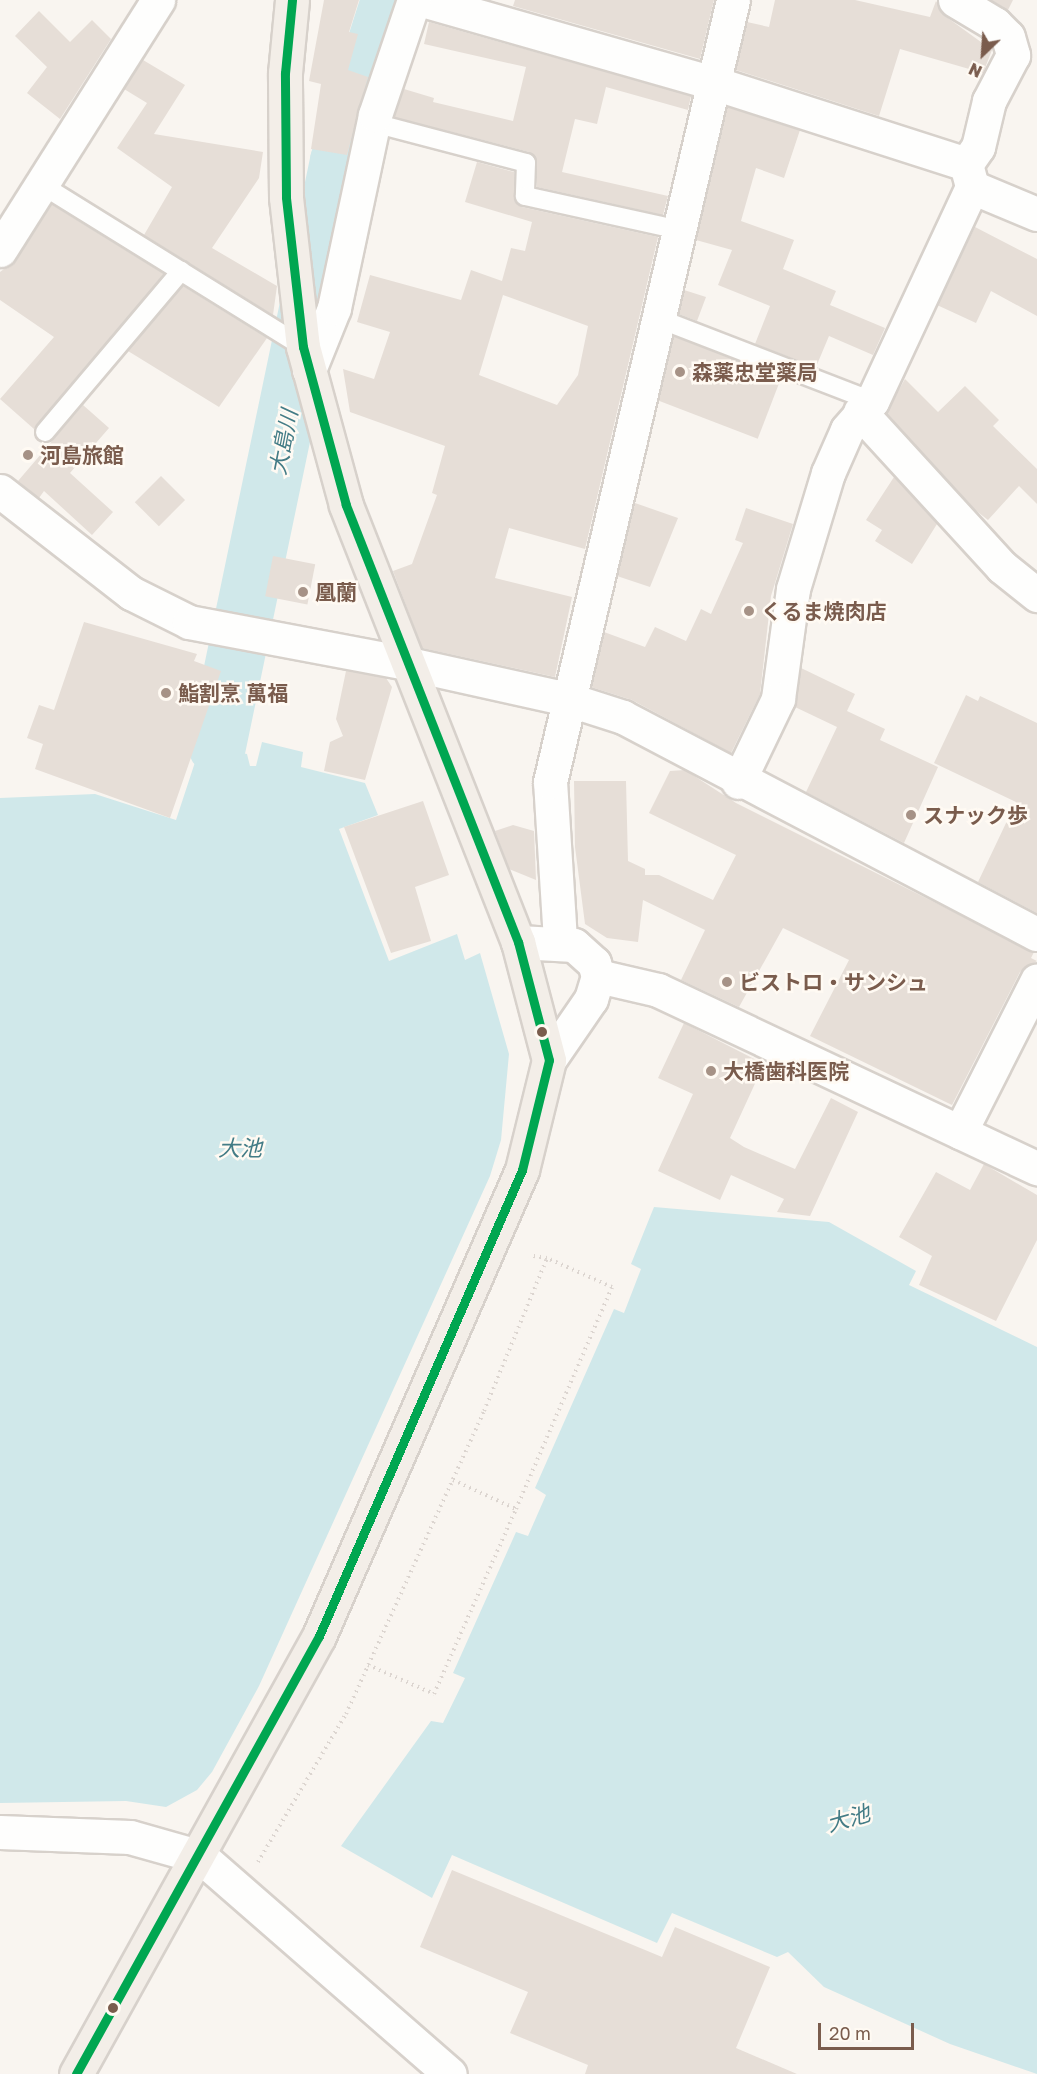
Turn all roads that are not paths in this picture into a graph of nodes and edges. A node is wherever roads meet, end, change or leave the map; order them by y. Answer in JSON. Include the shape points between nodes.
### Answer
{"nodes":[{"id":1,"x":158,"y":0,"type":"edge"},
{"id":2,"x":292,"y":0,"type":"edge"},
{"id":3,"x":414,"y":0,"type":"edge"},
{"id":4,"x":422,"y":0,"type":"edge"},
{"id":5,"x":733,"y":0,"type":"edge"},
{"id":6,"x":955,"y":0,"type":"edge"},
{"id":7,"x":714,"y":83,"type":"junction"},
{"id":8,"x":374,"y":123,"type":"junction"},
{"id":9,"x":969,"y":175,"type":"junction"},
{"id":10,"x":42,"y":185,"type":"junction"},
{"id":11,"x":1037,"y":214,"type":"edge"},
{"id":12,"x":679,"y":230,"type":"junction"},
{"id":13,"x":0,"y":250,"type":"edge"},
{"id":14,"x":181,"y":271,"type":"junction"},
{"id":15,"x":657,"y":318,"type":"junction"},
{"id":16,"x":306,"y":359,"type":"junction"},
{"id":17,"x":866,"y":406,"type":"junction"},
{"id":18,"x":45,"y":432,"type":"dead end"},
{"id":19,"x":0,"y":491,"type":"edge"},
{"id":20,"x":1037,"y":595,"type":"edge"},
{"id":21,"x":405,"y":663,"type":"junction"},
{"id":22,"x":567,"y":699,"type":"junction"},
{"id":23,"x":738,"y":783,"type":"junction"},
{"id":24,"x":1037,"y":934,"type":"edge"},
{"id":25,"x":560,"y":940,"type":"junction"},
{"id":26,"x":518,"y":942,"type":"junction"},
{"id":27,"x":598,"y":976,"type":"junction"},
{"id":28,"x":1037,"y":980,"type":"edge"},
{"id":29,"x":549,"y":1060,"type":"junction"},
{"id":30,"x":960,"y":1132,"type":"junction"},
{"id":31,"x":1037,"y":1168,"type":"edge"},
{"id":32,"x":0,"y":1832,"type":"edge"},
{"id":33,"x":201,"y":1857,"type":"junction"},
{"id":34,"x":76,"y":2074,"type":"edge"},
{"id":35,"x":450,"y":2074,"type":"edge"}],
"edges":[{"from":1,"to":10,"type":"street"},
{"from":2,"to":16,"type":"main road","via":[[285,74],[286,197]]},
{"from":3,"to":8,"type":"street"},
{"from":4,"to":7,"type":"street"},
{"from":5,"to":7,"type":"street"},
{"from":6,"to":9,"type":"street","via":[[995,24],[1008,37],[1013,55],[989,101]]},
{"from":7,"to":9,"type":"street"},
{"from":7,"to":12,"type":"street"},
{"from":8,"to":12,"type":"lane","via":[[526,163],[525,196]]},
{"from":8,"to":16,"type":"street","via":[[334,308]]},
{"from":9,"to":11,"type":"street"},
{"from":9,"to":17,"type":"street"},
{"from":10,"to":13,"type":"street"},
{"from":10,"to":14,"type":"lane"},
{"from":12,"to":15,"type":"street"},
{"from":14,"to":16,"type":"lane"},
{"from":14,"to":18,"type":"lane"},
{"from":15,"to":17,"type":"lane"},
{"from":15,"to":22,"type":"street"},
{"from":16,"to":21,"type":"main road","via":[[346,505]]},
{"from":17,"to":20,"type":"street","via":[[1002,567]]},
{"from":17,"to":23,"type":"street","via":[[828,473],[807,533],[778,699]]},
{"from":19,"to":21,"type":"street","via":[[131,593],[189,622]]},
{"from":21,"to":22,"type":"street"},
{"from":21,"to":26,"type":"main road"},
{"from":22,"to":23,"type":"street","via":[[622,717]]},
{"from":22,"to":25,"type":"street","via":[[550,782]]},
{"from":23,"to":24,"type":"street"},
{"from":25,"to":26,"type":"street"},
{"from":25,"to":27,"type":"street","via":[[574,945],[594,963]]},
{"from":26,"to":29,"type":"main road"},
{"from":27,"to":29,"type":"street","via":[[591,999]]},
{"from":27,"to":30,"type":"street","via":[[658,990]]},
{"from":28,"to":30,"type":"street"},
{"from":29,"to":33,"type":"main road","via":[[522,1170],[450,1338],[319,1636]]},
{"from":30,"to":31,"type":"street"},
{"from":32,"to":33,"type":"street","via":[[130,1837]]},
{"from":33,"to":34,"type":"main road"},
{"from":33,"to":35,"type":"street"}]}
